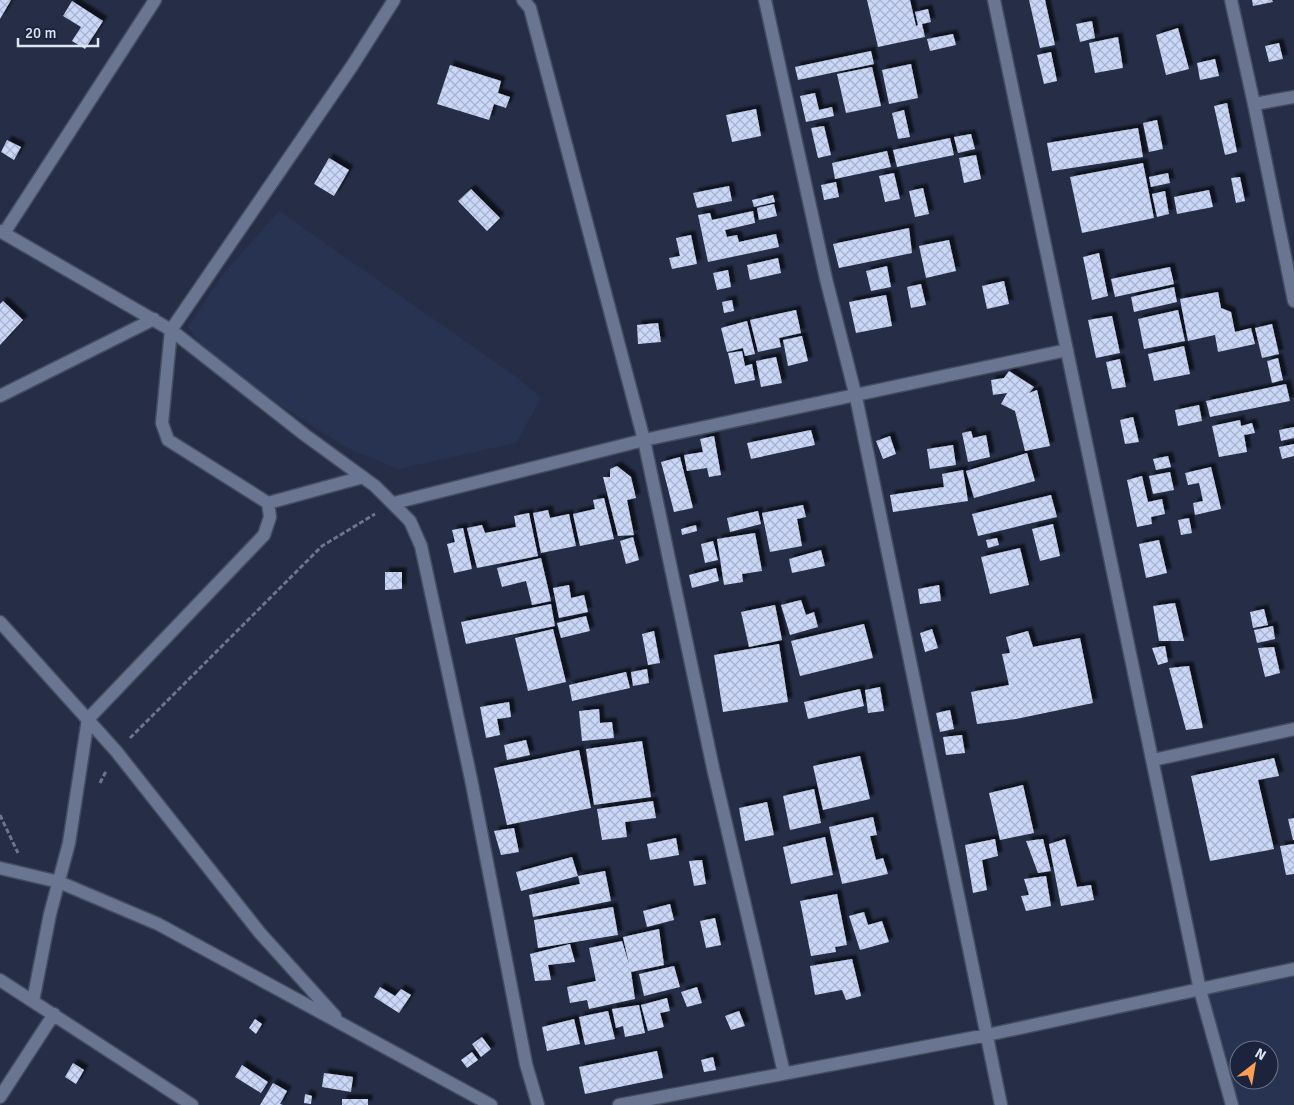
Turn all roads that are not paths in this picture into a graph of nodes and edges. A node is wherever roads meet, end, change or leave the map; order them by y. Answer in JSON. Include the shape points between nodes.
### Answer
{"nodes":[{"id":1,"x":155,"y":0,"type":"edge"},
{"id":2,"x":394,"y":0,"type":"edge"},
{"id":3,"x":523,"y":0,"type":"edge"},
{"id":4,"x":765,"y":0,"type":"edge"},
{"id":5,"x":994,"y":0,"type":"edge"},
{"id":6,"x":1231,"y":0,"type":"edge"},
{"id":7,"x":1294,"y":97,"type":"edge"},
{"id":8,"x":1254,"y":104,"type":"junction"},
{"id":9,"x":2,"y":232,"type":"edge"},
{"id":10,"x":1294,"y":301,"type":"edge"},
{"id":11,"x":154,"y":319,"type":"junction"},
{"id":12,"x":171,"y":330,"type":"junction"},
{"id":13,"x":1067,"y":350,"type":"junction"},
{"id":14,"x":0,"y":396,"type":"edge"},
{"id":15,"x":856,"y":396,"type":"junction"},
{"id":16,"x":644,"y":440,"type":"junction"},
{"id":17,"x":363,"y":477,"type":"junction"},
{"id":18,"x":268,"y":503,"type":"junction"},
{"id":19,"x":394,"y":503,"type":"junction"},
{"id":20,"x":0,"y":622,"type":"edge"},
{"id":21,"x":88,"y":719,"type":"junction"},
{"id":22,"x":1294,"y":729,"type":"edge"},
{"id":23,"x":1153,"y":760,"type":"junction"},
{"id":24,"x":0,"y":868,"type":"edge"},
{"id":25,"x":59,"y":882,"type":"junction"},
{"id":26,"x":1294,"y":969,"type":"edge"},
{"id":27,"x":0,"y":980,"type":"edge"},
{"id":28,"x":1200,"y":990,"type":"junction"},
{"id":29,"x":34,"y":1001,"type":"junction"},
{"id":30,"x":54,"y":1014,"type":"junction"},
{"id":31,"x":342,"y":1024,"type":"junction"},
{"id":32,"x":987,"y":1035,"type":"junction"},
{"id":33,"x":784,"y":1073,"type":"junction"},
{"id":34,"x":0,"y":1097,"type":"edge"},
{"id":35,"x":192,"y":1105,"type":"edge"},
{"id":36,"x":490,"y":1105,"type":"edge"},
{"id":37,"x":538,"y":1105,"type":"edge"},
{"id":38,"x":619,"y":1105,"type":"edge"},
{"id":39,"x":1001,"y":1105,"type":"edge"},
{"id":40,"x":1232,"y":1105,"type":"edge"}],
"edges":[{"from":1,"to":9,"type":"street"},
{"from":2,"to":12,"type":"street"},
{"from":3,"to":16,"type":"street","via":[[530,8]]},
{"from":4,"to":15,"type":"street","via":[[826,278]]},
{"from":5,"to":13,"type":"street"},
{"from":6,"to":8,"type":"street"},
{"from":7,"to":8,"type":"street"},
{"from":8,"to":10,"type":"street"},
{"from":9,"to":11,"type":"street"},
{"from":11,"to":12,"type":"street"},
{"from":11,"to":14,"type":"street"},
{"from":12,"to":17,"type":"street"},
{"from":12,"to":18,"type":"street","via":[[162,423],[168,440]]},
{"from":13,"to":15,"type":"street"},
{"from":13,"to":23,"type":"street"},
{"from":15,"to":16,"type":"street"},
{"from":15,"to":32,"type":"street"},
{"from":16,"to":19,"type":"street"},
{"from":16,"to":33,"type":"street","via":[[713,768]]},
{"from":17,"to":18,"type":"street"},
{"from":17,"to":19,"type":"street"},
{"from":18,"to":21,"type":"street","via":[[270,517],[264,534]]},
{"from":19,"to":37,"type":"street","via":[[410,521],[421,546],[471,779],[526,1064]]},
{"from":20,"to":21,"type":"street"},
{"from":21,"to":25,"type":"street","via":[[69,844]]},
{"from":21,"to":31,"type":"street","via":[[260,933]]},
{"from":22,"to":23,"type":"street"},
{"from":23,"to":28,"type":"street"},
{"from":24,"to":25,"type":"street"},
{"from":25,"to":29,"type":"street"},
{"from":25,"to":31,"type":"street","via":[[158,924]]},
{"from":26,"to":28,"type":"street"},
{"from":27,"to":29,"type":"street"},
{"from":28,"to":32,"type":"street"},
{"from":28,"to":40,"type":"street"},
{"from":29,"to":30,"type":"street"},
{"from":30,"to":34,"type":"street"},
{"from":30,"to":35,"type":"street"},
{"from":31,"to":36,"type":"street"},
{"from":32,"to":33,"type":"street"},
{"from":32,"to":39,"type":"street"},
{"from":33,"to":38,"type":"street"}]}
